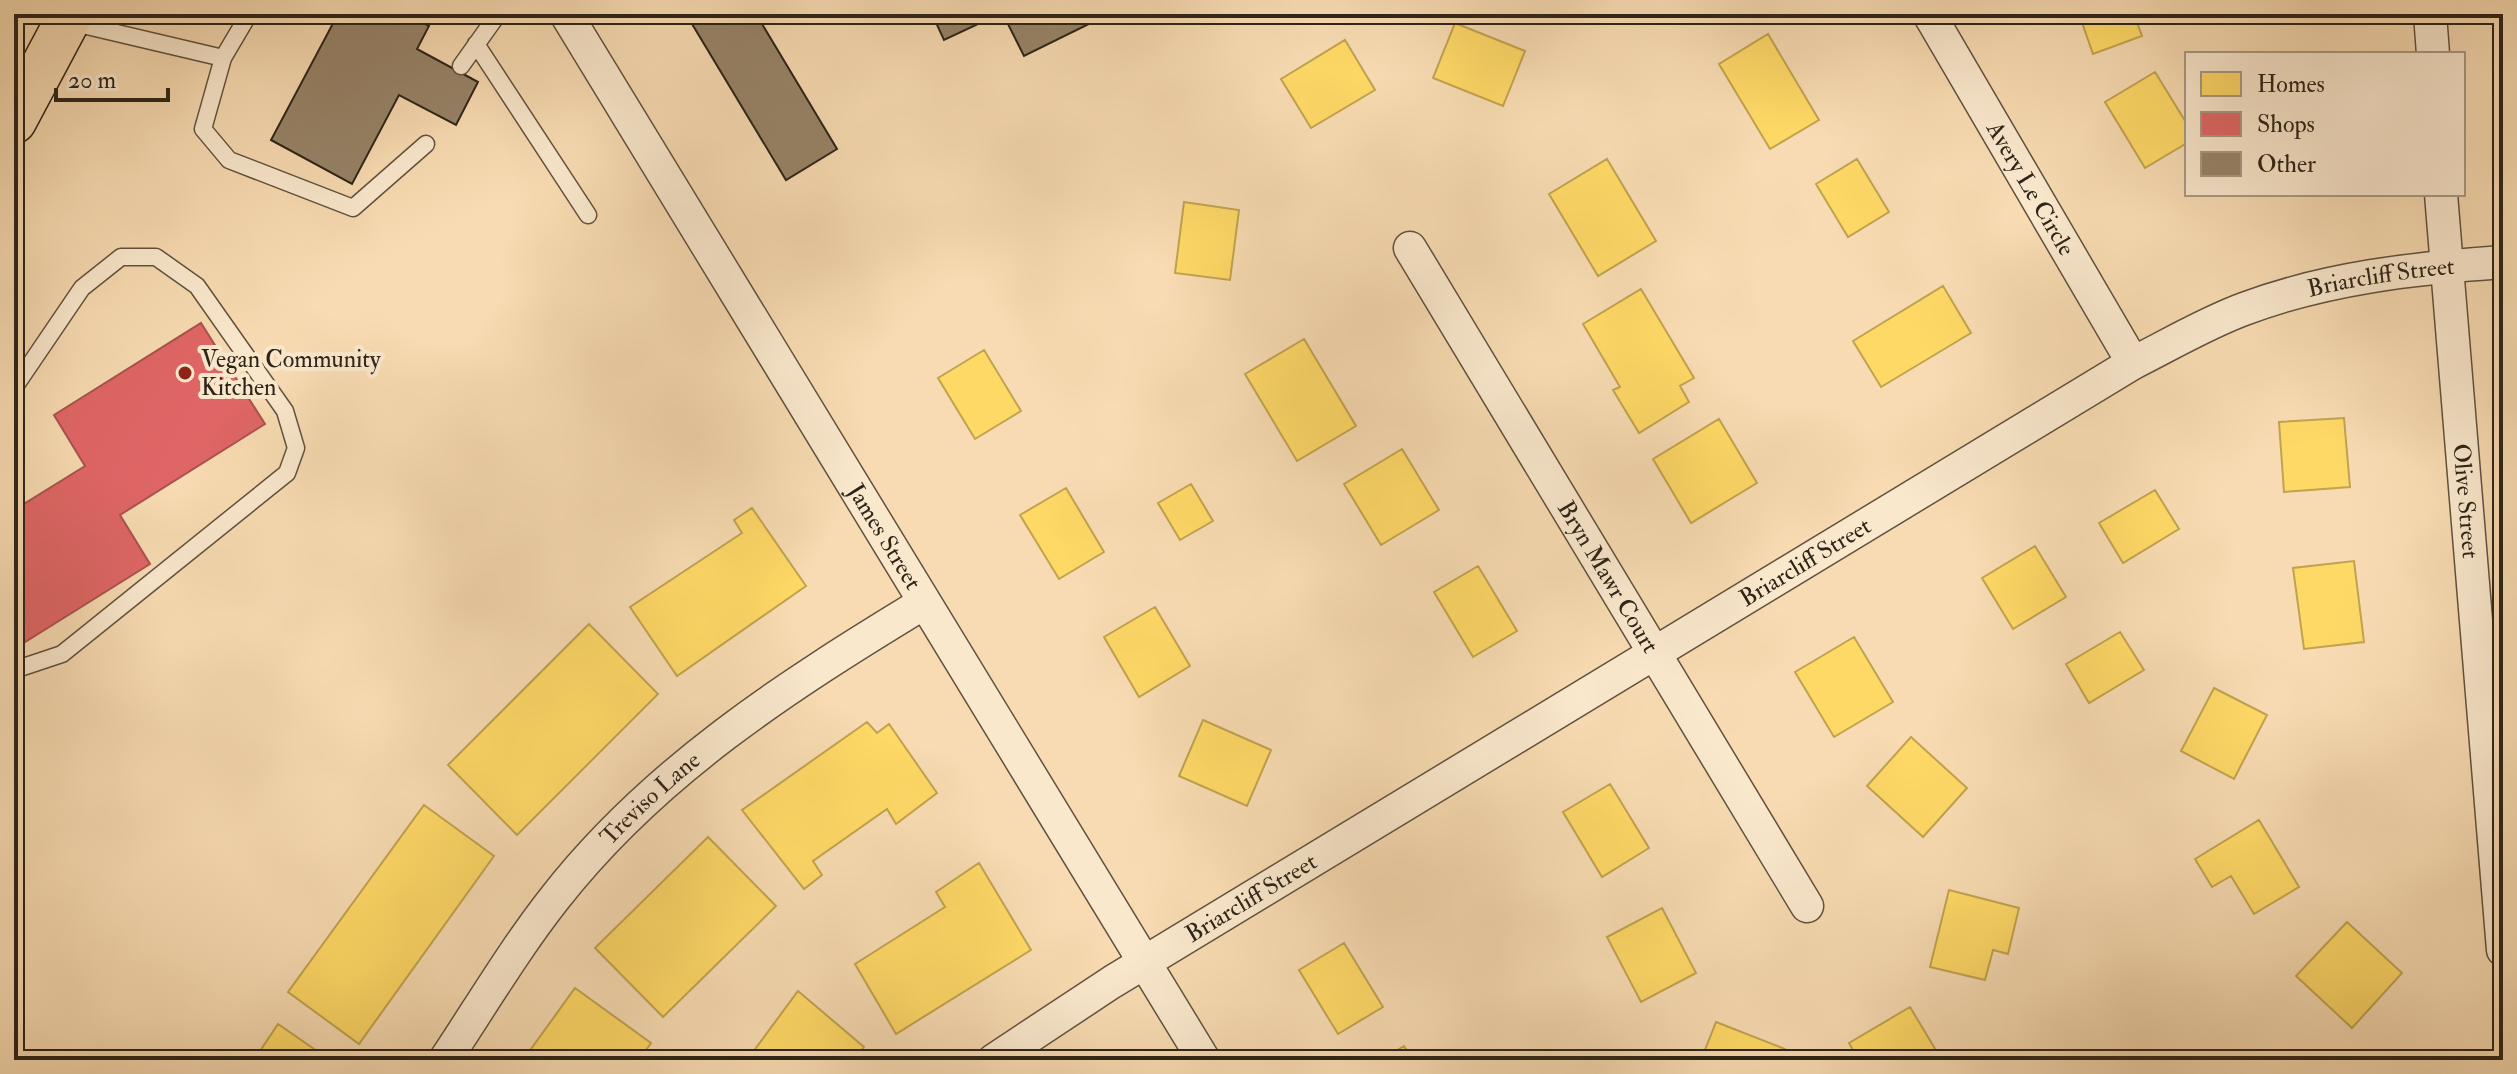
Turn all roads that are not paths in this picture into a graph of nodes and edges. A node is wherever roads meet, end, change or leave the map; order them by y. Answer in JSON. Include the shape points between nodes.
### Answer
{"nodes":[{"id":1,"x":249,"y":14,"type":"edge"},
{"id":2,"x":498,"y":14,"type":"edge"},
{"id":3,"x":566,"y":14,"type":"edge"},
{"id":4,"x":1929,"y":14,"type":"edge"},
{"id":5,"x":2430,"y":14,"type":"edge"},
{"id":6,"x":66,"y":16,"type":"edge"},
{"id":7,"x":476,"y":44,"type":"junction"},
{"id":8,"x":2433,"y":52,"type":"edge"},
{"id":9,"x":223,"y":58,"type":"junction"},
{"id":10,"x":461,"y":66,"type":"dead end"},
{"id":11,"x":14,"y":121,"type":"edge"},
{"id":12,"x":426,"y":144,"type":"dead end"},
{"id":13,"x":2441,"y":196,"type":"edge"},
{"id":14,"x":588,"y":215,"type":"dead end"},
{"id":15,"x":1410,"y":248,"type":"dead end"},
{"id":16,"x":2503,"y":262,"type":"edge"},
{"id":17,"x":2445,"y":266,"type":"junction"},
{"id":18,"x":14,"y":354,"type":"edge"},
{"id":19,"x":2133,"y":363,"type":"junction"},
{"id":20,"x":30,"y":365,"type":"junction"},
{"id":21,"x":14,"y":388,"type":"edge"},
{"id":22,"x":922,"y":604,"type":"junction"},
{"id":23,"x":1656,"y":655,"type":"junction"},
{"id":24,"x":14,"y":670,"type":"edge"},
{"id":25,"x":1807,"y":906,"type":"dead end"},
{"id":26,"x":2503,"y":950,"type":"edge"},
{"id":27,"x":1145,"y":962,"type":"junction"},
{"id":28,"x":445,"y":1060,"type":"edge"},
{"id":29,"x":994,"y":1060,"type":"edge"},
{"id":30,"x":1204,"y":1060,"type":"edge"}],
"edges":[{"from":1,"to":9,"type":"lane"},
{"from":2,"to":7,"type":"lane"},
{"from":3,"to":22,"type":"street","name":"James Street"},
{"from":4,"to":19,"type":"street","name":"Avery Le Circle"},
{"from":5,"to":8,"type":"street"},
{"from":6,"to":9,"type":"lane"},
{"from":6,"to":11,"type":"main road"},
{"from":7,"to":10,"type":"lane"},
{"from":7,"to":14,"type":"lane"},
{"from":9,"to":12,"type":"lane","via":[[203,129],[229,160],[353,208]]},
{"from":13,"to":17,"type":"street","name":"Olive Street"},
{"from":15,"to":23,"type":"street","name":"Bryn Mawr Court"},
{"from":16,"to":17,"type":"street","name":"Briarcliff Street"},
{"from":17,"to":19,"type":"street","name":"Briarcliff Street","via":[[2373,275],[2242,309]]},
{"from":17,"to":26,"type":"street","name":"Olive Street"},
{"from":18,"to":20,"type":"lane"},
{"from":19,"to":23,"type":"street","name":"Briarcliff Street"},
{"from":20,"to":21,"type":"lane"},
{"from":20,"to":24,"type":"lane","via":[[82,288],[121,257],[156,257],[197,286],[285,411],[296,448],[287,473],[62,654]]},
{"from":22,"to":27,"type":"street","name":"James Street"},
{"from":22,"to":28,"type":"street","name":"Treviso Lane","via":[[748,714],[649,797],[555,897]]},
{"from":23,"to":25,"type":"street","name":"Bryn Mawr Court"},
{"from":23,"to":27,"type":"street","name":"Briarcliff Street"},
{"from":27,"to":29,"type":"street","name":"Briarcliff Street"},
{"from":27,"to":30,"type":"street","name":"James Street"}]}
